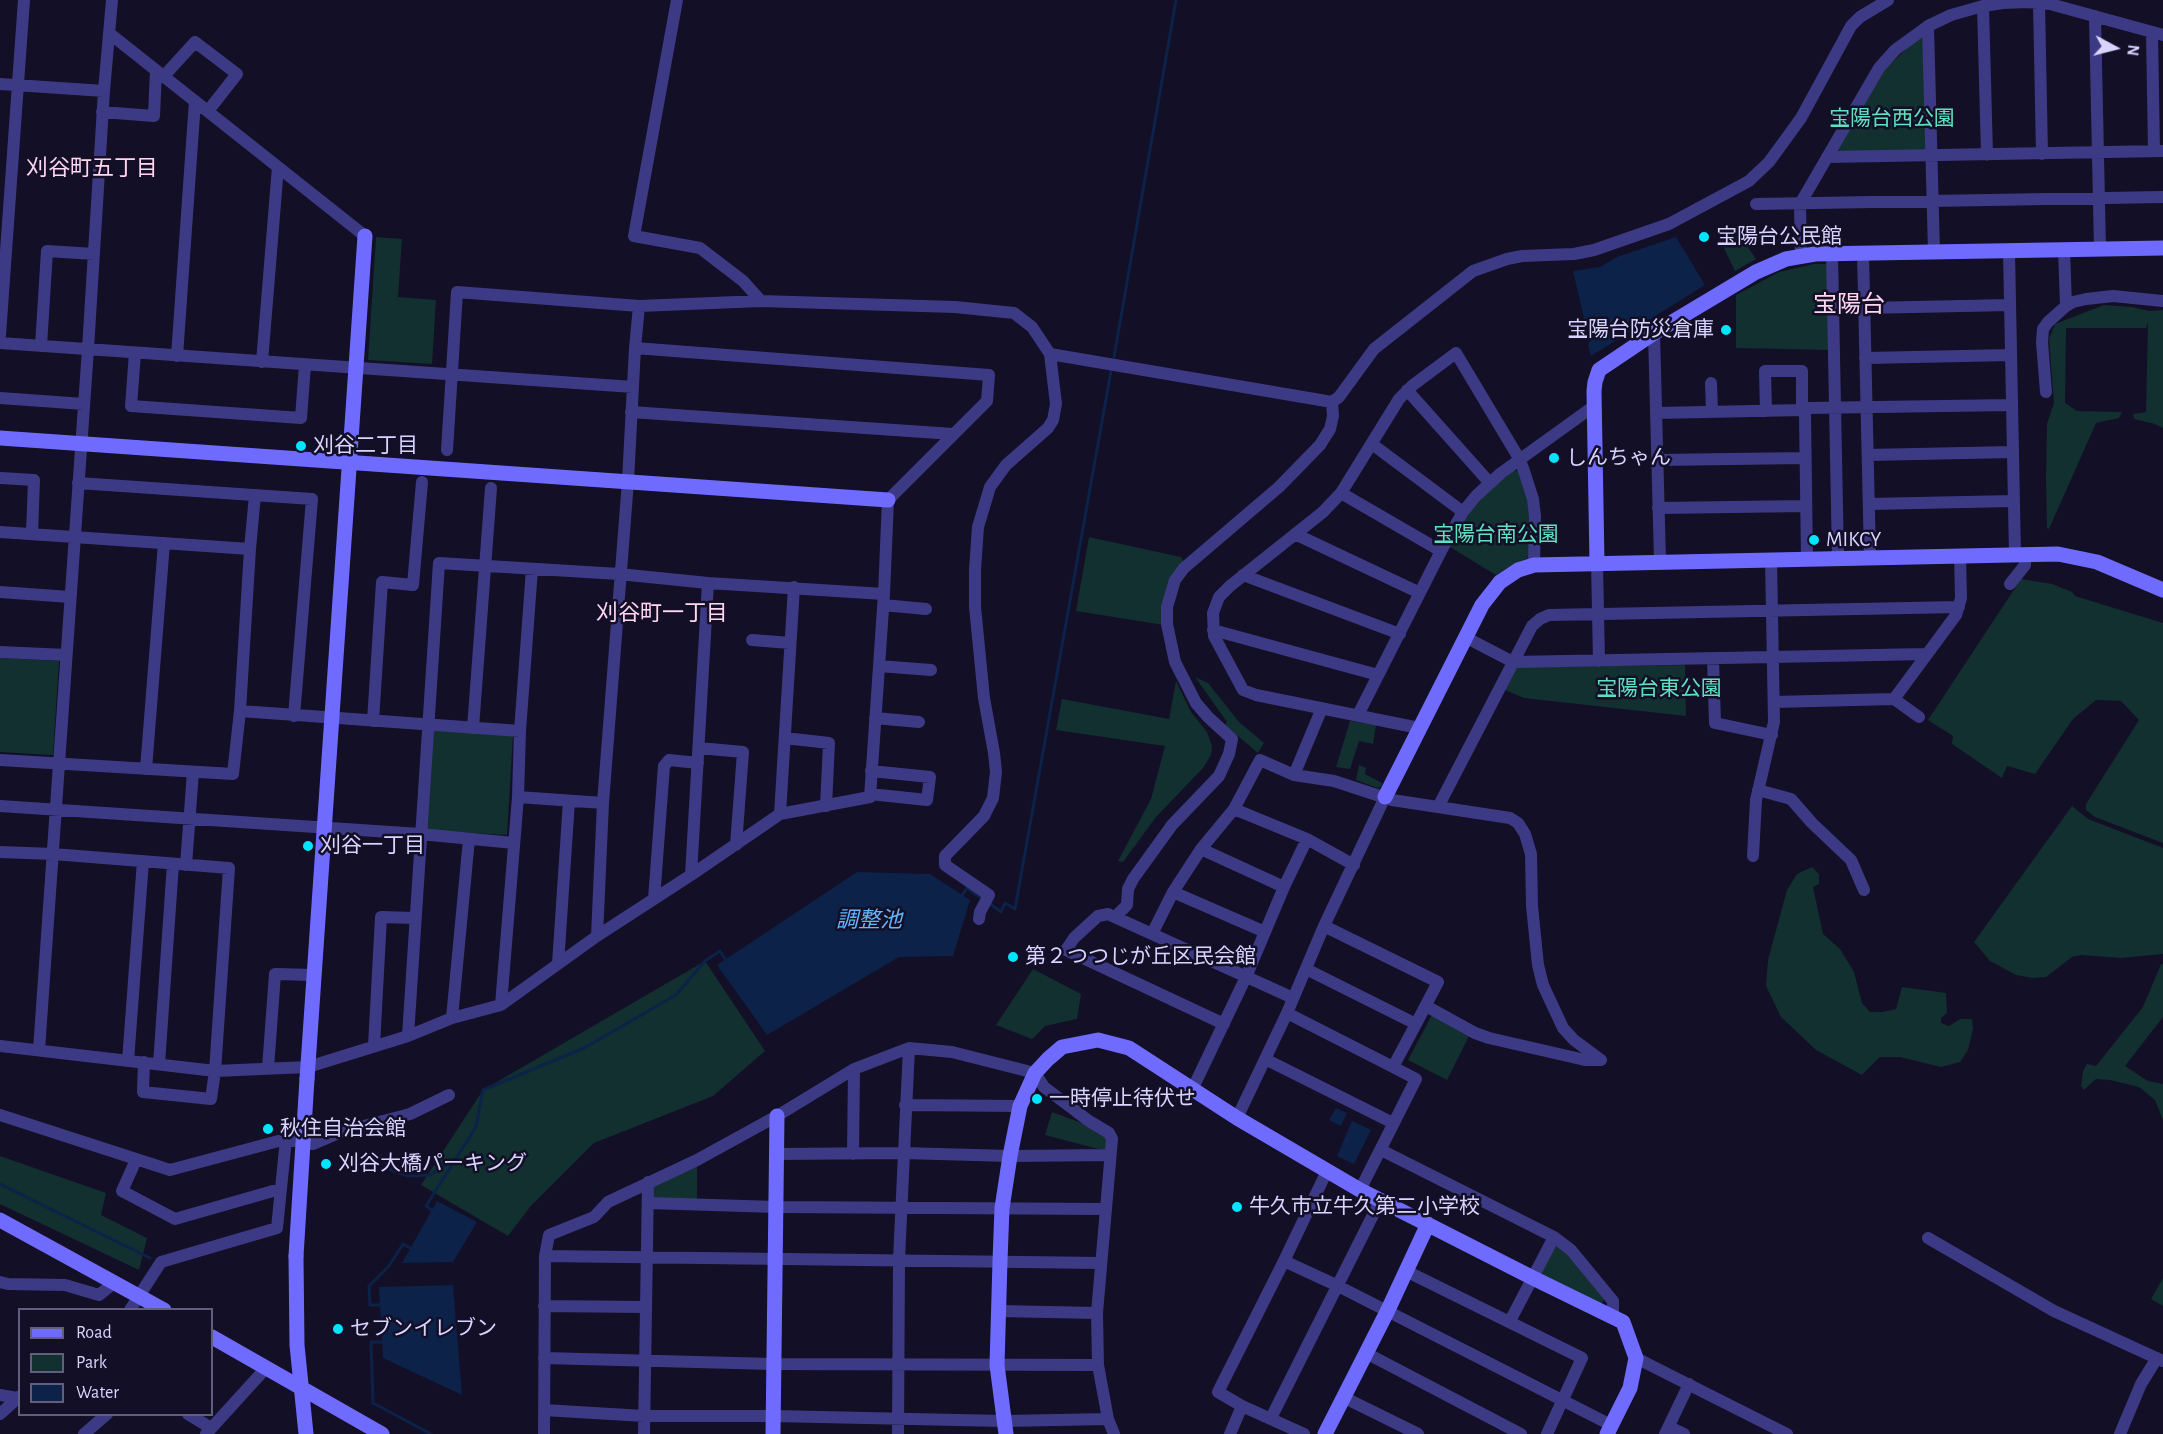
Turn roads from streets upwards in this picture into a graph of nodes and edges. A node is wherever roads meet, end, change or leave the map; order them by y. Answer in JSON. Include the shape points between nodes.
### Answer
{"nodes":[{"id":1,"x":24,"y":0,"type":"edge"},
{"id":2,"x":112,"y":0,"type":"edge"},
{"id":3,"x":678,"y":0,"type":"edge"},
{"id":4,"x":1888,"y":0,"type":"edge"},
{"id":5,"x":2039,"y":3,"type":"junction"},
{"id":6,"x":1983,"y":6,"type":"junction"},
{"id":7,"x":2095,"y":16,"type":"junction"},
{"id":8,"x":1928,"y":26,"type":"junction"},
{"id":9,"x":109,"y":33,"type":"junction"},
{"id":10,"x":2157,"y":34,"type":"edge"},
{"id":11,"x":160,"y":73,"type":"junction"},
{"id":12,"x":0,"y":84,"type":"edge"},
{"id":13,"x":19,"y":86,"type":"junction"},
{"id":14,"x":104,"y":91,"type":"junction"},
{"id":15,"x":195,"y":101,"type":"junction"},
{"id":16,"x":208,"y":111,"type":"junction"},
{"id":17,"x":102,"y":112,"type":"junction"},
{"id":18,"x":2158,"y":151,"type":"edge"},
{"id":19,"x":2098,"y":152,"type":"junction"},
{"id":20,"x":2042,"y":153,"type":"junction"},
{"id":21,"x":1987,"y":154,"type":"junction"},
{"id":22,"x":1931,"y":156,"type":"junction"},
{"id":23,"x":1827,"y":158,"type":"junction"},
{"id":24,"x":278,"y":167,"type":"junction"},
{"id":25,"x":6,"y":186,"type":"edge"},
{"id":26,"x":2163,"y":197,"type":"edge"},
{"id":27,"x":2099,"y":198,"type":"junction"},
{"id":28,"x":1932,"y":201,"type":"junction"},
{"id":29,"x":1756,"y":204,"type":"dead end"},
{"id":30,"x":1800,"y":204,"type":"junction"},
{"id":31,"x":365,"y":236,"type":"joint"},
{"id":32,"x":2163,"y":248,"type":"edge"},
{"id":33,"x":2100,"y":249,"type":"junction"},
{"id":34,"x":2064,"y":250,"type":"junction"},
{"id":35,"x":2009,"y":251,"type":"junction"},
{"id":36,"x":1934,"y":252,"type":"junction"},
{"id":37,"x":1832,"y":253,"type":"junction"},
{"id":38,"x":1863,"y":253,"type":"junction"},
{"id":39,"x":94,"y":254,"type":"junction"},
{"id":40,"x":1801,"y":256,"type":"junction"},
{"id":41,"x":761,"y":301,"type":"junction"},
{"id":42,"x":2163,"y":301,"type":"edge"},
{"id":43,"x":2010,"y":305,"type":"junction"},
{"id":44,"x":639,"y":306,"type":"junction"},
{"id":45,"x":2066,"y":306,"type":"junction"},
{"id":46,"x":1864,"y":308,"type":"junction"},
{"id":47,"x":1654,"y":333,"type":"junction"},
{"id":48,"x":0,"y":335,"type":"edge"},
{"id":49,"x":0,"y":343,"type":"edge"},
{"id":50,"x":41,"y":346,"type":"junction"},
{"id":51,"x":635,"y":348,"type":"junction"},
{"id":52,"x":88,"y":349,"type":"junction"},
{"id":53,"x":135,"y":353,"type":"junction"},
{"id":54,"x":1050,"y":354,"type":"junction"},
{"id":55,"x":2011,"y":355,"type":"junction"},
{"id":56,"x":177,"y":356,"type":"junction"},
{"id":57,"x":1865,"y":358,"type":"junction"},
{"id":58,"x":262,"y":362,"type":"junction"},
{"id":59,"x":305,"y":365,"type":"junction"},
{"id":60,"x":356,"y":368,"type":"junction"},
{"id":61,"x":451,"y":375,"type":"junction"},
{"id":62,"x":1711,"y":383,"type":"dead end"},
{"id":63,"x":633,"y":387,"type":"junction"},
{"id":64,"x":1407,"y":390,"type":"junction"},
{"id":65,"x":2046,"y":392,"type":"dead end"},
{"id":66,"x":0,"y":398,"type":"edge"},
{"id":67,"x":1332,"y":402,"type":"junction"},
{"id":68,"x":84,"y":404,"type":"junction"},
{"id":69,"x":2012,"y":405,"type":"junction"},
{"id":70,"x":1594,"y":406,"type":"junction"},
{"id":71,"x":1866,"y":407,"type":"junction"},
{"id":72,"x":1836,"y":408,"type":"junction"},
{"id":73,"x":1802,"y":410,"type":"junction"},
{"id":74,"x":1766,"y":411,"type":"junction"},
{"id":75,"x":631,"y":412,"type":"junction"},
{"id":76,"x":1712,"y":412,"type":"junction"},
{"id":77,"x":1656,"y":413,"type":"junction"},
{"id":78,"x":953,"y":434,"type":"junction"},
{"id":79,"x":0,"y":438,"type":"edge"},
{"id":80,"x":80,"y":444,"type":"junction"},
{"id":81,"x":1372,"y":444,"type":"junction"},
{"id":82,"x":447,"y":450,"type":"dead end"},
{"id":83,"x":2013,"y":452,"type":"junction"},
{"id":84,"x":1868,"y":455,"type":"junction"},
{"id":85,"x":1805,"y":458,"type":"junction"},
{"id":86,"x":1520,"y":459,"type":"junction"},
{"id":87,"x":1657,"y":460,"type":"junction"},
{"id":88,"x":350,"y":462,"type":"junction"},
{"id":89,"x":0,"y":478,"type":"edge"},
{"id":90,"x":627,"y":481,"type":"junction"},
{"id":91,"x":422,"y":482,"type":"dead end"},
{"id":92,"x":1489,"y":482,"type":"junction"},
{"id":93,"x":78,"y":483,"type":"junction"},
{"id":94,"x":490,"y":488,"type":"dead end"},
{"id":95,"x":1341,"y":493,"type":"junction"},
{"id":96,"x":255,"y":495,"type":"junction"},
{"id":97,"x":888,"y":500,"type":"junction"},
{"id":98,"x":2014,"y":501,"type":"junction"},
{"id":99,"x":1869,"y":504,"type":"junction"},
{"id":100,"x":1806,"y":506,"type":"junction"},
{"id":101,"x":1658,"y":508,"type":"junction"},
{"id":102,"x":1463,"y":512,"type":"junction"},
{"id":103,"x":0,"y":531,"type":"edge"},
{"id":104,"x":32,"y":534,"type":"junction"},
{"id":105,"x":1295,"y":534,"type":"junction"},
{"id":106,"x":74,"y":537,"type":"junction"},
{"id":107,"x":164,"y":543,"type":"junction"},
{"id":108,"x":250,"y":549,"type":"junction"},
{"id":109,"x":1441,"y":551,"type":"junction"},
{"id":110,"x":2020,"y":554,"type":"junction"},
{"id":111,"x":1960,"y":556,"type":"junction"},
{"id":112,"x":1870,"y":557,"type":"junction"},
{"id":113,"x":1838,"y":558,"type":"junction"},
{"id":114,"x":1771,"y":559,"type":"junction"},
{"id":115,"x":1807,"y":559,"type":"junction"},
{"id":116,"x":1660,"y":561,"type":"junction"},
{"id":117,"x":1597,"y":562,"type":"junction"},
{"id":118,"x":1534,"y":565,"type":"junction"},
{"id":119,"x":485,"y":566,"type":"junction"},
{"id":120,"x":532,"y":569,"type":"junction"},
{"id":121,"x":619,"y":574,"type":"junction"},
{"id":122,"x":1243,"y":575,"type":"junction"},
{"id":123,"x":708,"y":583,"type":"junction"},
{"id":124,"x":2010,"y":584,"type":"dead end"},
{"id":125,"x":794,"y":587,"type":"junction"},
{"id":126,"x":2163,"y":590,"type":"edge"},
{"id":127,"x":0,"y":592,"type":"edge"},
{"id":128,"x":1420,"y":593,"type":"junction"},
{"id":129,"x":70,"y":597,"type":"junction"},
{"id":130,"x":884,"y":600,"type":"junction"},
{"id":131,"x":1959,"y":608,"type":"junction"},
{"id":132,"x":926,"y":609,"type":"dead end"},
{"id":133,"x":1772,"y":611,"type":"junction"},
{"id":134,"x":1598,"y":614,"type":"junction"},
{"id":135,"x":1213,"y":630,"type":"junction"},
{"id":136,"x":1400,"y":634,"type":"junction"},
{"id":137,"x":1465,"y":637,"type":"junction"},
{"id":138,"x":752,"y":640,"type":"dead end"},
{"id":139,"x":790,"y":643,"type":"junction"},
{"id":140,"x":0,"y":652,"type":"edge"},
{"id":141,"x":1927,"y":654,"type":"junction"},
{"id":142,"x":66,"y":655,"type":"junction"},
{"id":143,"x":1773,"y":657,"type":"junction"},
{"id":144,"x":1713,"y":659,"type":"junction"},
{"id":145,"x":1599,"y":661,"type":"junction"},
{"id":146,"x":1513,"y":662,"type":"junction"},
{"id":147,"x":879,"y":666,"type":"junction"},
{"id":148,"x":930,"y":670,"type":"dead end"},
{"id":149,"x":1378,"y":675,"type":"junction"},
{"id":150,"x":1894,"y":699,"type":"junction"},
{"id":151,"x":1774,"y":702,"type":"junction"},
{"id":152,"x":1322,"y":708,"type":"junction"},
{"id":153,"x":240,"y":711,"type":"junction"},
{"id":154,"x":1358,"y":715,"type":"junction"},
{"id":155,"x":294,"y":716,"type":"junction"},
{"id":156,"x":1919,"y":717,"type":"dead end"},
{"id":157,"x":875,"y":718,"type":"junction"},
{"id":158,"x":332,"y":719,"type":"junction"},
{"id":159,"x":373,"y":721,"type":"junction"},
{"id":160,"x":919,"y":722,"type":"dead end"},
{"id":161,"x":427,"y":724,"type":"junction"},
{"id":162,"x":473,"y":728,"type":"junction"},
{"id":163,"x":1419,"y":728,"type":"junction"},
{"id":164,"x":520,"y":731,"type":"junction"},
{"id":165,"x":1772,"y":735,"type":"junction"},
{"id":166,"x":785,"y":738,"type":"junction"},
{"id":167,"x":699,"y":748,"type":"junction"},
{"id":168,"x":0,"y":760,"type":"edge"},
{"id":169,"x":698,"y":763,"type":"junction"},
{"id":170,"x":60,"y":764,"type":"junction"},
{"id":171,"x":146,"y":769,"type":"junction"},
{"id":172,"x":871,"y":771,"type":"junction"},
{"id":173,"x":193,"y":772,"type":"junction"},
{"id":174,"x":1294,"y":776,"type":"junction"},
{"id":175,"x":1758,"y":790,"type":"junction"},
{"id":176,"x":870,"y":795,"type":"junction"},
{"id":177,"x":518,"y":797,"type":"junction"},
{"id":178,"x":1385,"y":797,"type":"junction"},
{"id":179,"x":569,"y":801,"type":"junction"},
{"id":180,"x":603,"y":803,"type":"junction"},
{"id":181,"x":0,"y":806,"type":"edge"},
{"id":182,"x":826,"y":806,"type":"junction"},
{"id":183,"x":1438,"y":807,"type":"junction"},
{"id":184,"x":1234,"y":809,"type":"junction"},
{"id":185,"x":56,"y":810,"type":"junction"},
{"id":186,"x":780,"y":814,"type":"junction"},
{"id":187,"x":188,"y":819,"type":"junction"},
{"id":188,"x":325,"y":829,"type":"junction"},
{"id":189,"x":420,"y":834,"type":"junction"},
{"id":190,"x":469,"y":839,"type":"junction"},
{"id":191,"x":1307,"y":839,"type":"junction"},
{"id":192,"x":514,"y":843,"type":"junction"},
{"id":193,"x":736,"y":845,"type":"junction"},
{"id":194,"x":1201,"y":849,"type":"junction"},
{"id":195,"x":0,"y":852,"type":"edge"},
{"id":196,"x":53,"y":854,"type":"junction"},
{"id":197,"x":1753,"y":856,"type":"dead end"},
{"id":198,"x":143,"y":861,"type":"junction"},
{"id":199,"x":179,"y":864,"type":"junction"},
{"id":200,"x":1354,"y":865,"type":"junction"},
{"id":201,"x":691,"y":875,"type":"junction"},
{"id":202,"x":1284,"y":887,"type":"junction"},
{"id":203,"x":1864,"y":890,"type":"dead end"},
{"id":204,"x":1173,"y":892,"type":"junction"},
{"id":205,"x":654,"y":899,"type":"junction"},
{"id":206,"x":1115,"y":917,"type":"junction"},
{"id":207,"x":415,"y":918,"type":"junction"},
{"id":208,"x":979,"y":919,"type":"dead end"},
{"id":209,"x":1324,"y":926,"type":"junction"},
{"id":210,"x":1265,"y":932,"type":"junction"},
{"id":211,"x":1152,"y":934,"type":"junction"},
{"id":212,"x":597,"y":936,"type":"junction"},
{"id":213,"x":558,"y":964,"type":"junction"},
{"id":214,"x":1306,"y":969,"type":"junction"},
{"id":215,"x":314,"y":975,"type":"junction"},
{"id":216,"x":1246,"y":977,"type":"junction"},
{"id":217,"x":1293,"y":998,"type":"junction"},
{"id":218,"x":501,"y":1005,"type":"junction"},
{"id":219,"x":1425,"y":1006,"type":"junction"},
{"id":220,"x":1287,"y":1013,"type":"junction"},
{"id":221,"x":452,"y":1018,"type":"junction"},
{"id":222,"x":1224,"y":1024,"type":"junction"},
{"id":223,"x":1416,"y":1024,"type":"junction"},
{"id":224,"x":408,"y":1036,"type":"junction"},
{"id":225,"x":0,"y":1046,"type":"edge"},
{"id":226,"x":374,"y":1046,"type":"junction"},
{"id":227,"x":909,"y":1048,"type":"junction"},
{"id":228,"x":39,"y":1050,"type":"junction"},
{"id":229,"x":1265,"y":1059,"type":"junction"},
{"id":230,"x":128,"y":1060,"type":"junction"},
{"id":231,"x":144,"y":1062,"type":"junction"},
{"id":232,"x":159,"y":1064,"type":"junction"},
{"id":233,"x":1394,"y":1067,"type":"junction"},
{"id":234,"x":268,"y":1068,"type":"junction"},
{"id":235,"x":854,"y":1069,"type":"junction"},
{"id":236,"x":215,"y":1071,"type":"junction"},
{"id":237,"x":308,"y":1072,"type":"junction"},
{"id":238,"x":1035,"y":1072,"type":"junction"},
{"id":239,"x":1192,"y":1090,"type":"junction"},
{"id":240,"x":449,"y":1095,"type":"dead end"},
{"id":241,"x":905,"y":1105,"type":"junction"},
{"id":242,"x":1020,"y":1106,"type":"junction"},
{"id":243,"x":0,"y":1115,"type":"edge"},
{"id":244,"x":777,"y":1116,"type":"junction"},
{"id":245,"x":1237,"y":1118,"type":"junction"},
{"id":246,"x":1394,"y":1123,"type":"junction"},
{"id":247,"x":286,"y":1139,"type":"junction"},
{"id":248,"x":1381,"y":1150,"type":"junction"},
{"id":249,"x":903,"y":1153,"type":"junction"},
{"id":250,"x":776,"y":1154,"type":"junction"},
{"id":251,"x":853,"y":1154,"type":"junction"},
{"id":252,"x":1110,"y":1155,"type":"junction"},
{"id":253,"x":1010,"y":1156,"type":"junction"},
{"id":254,"x":136,"y":1160,"type":"junction"},
{"id":255,"x":1327,"y":1171,"type":"junction"},
{"id":256,"x":648,"y":1182,"type":"junction"},
{"id":257,"x":280,"y":1189,"type":"junction"},
{"id":258,"x":1360,"y":1190,"type":"junction"},
{"id":259,"x":1381,"y":1199,"type":"junction"},
{"id":260,"x":648,"y":1203,"type":"junction"},
{"id":261,"x":776,"y":1207,"type":"junction"},
{"id":262,"x":902,"y":1207,"type":"junction"},
{"id":263,"x":1002,"y":1208,"type":"junction"},
{"id":264,"x":1106,"y":1209,"type":"junction"},
{"id":265,"x":0,"y":1220,"type":"edge"},
{"id":266,"x":1428,"y":1224,"type":"junction"},
{"id":267,"x":1554,"y":1237,"type":"junction"},
{"id":268,"x":1928,"y":1238,"type":"dead end"},
{"id":269,"x":545,"y":1256,"type":"junction"},
{"id":270,"x":648,"y":1256,"type":"junction"},
{"id":271,"x":775,"y":1258,"type":"junction"},
{"id":272,"x":899,"y":1259,"type":"junction"},
{"id":273,"x":1000,"y":1261,"type":"junction"},
{"id":274,"x":1284,"y":1262,"type":"junction"},
{"id":275,"x":1101,"y":1263,"type":"junction"},
{"id":276,"x":1406,"y":1271,"type":"junction"},
{"id":277,"x":1533,"y":1278,"type":"junction"},
{"id":278,"x":0,"y":1282,"type":"edge"},
{"id":279,"x":115,"y":1282,"type":"junction"},
{"id":280,"x":1336,"y":1285,"type":"junction"},
{"id":281,"x":138,"y":1295,"type":"junction"},
{"id":282,"x":544,"y":1306,"type":"junction"},
{"id":283,"x":156,"y":1307,"type":"edge"},
{"id":284,"x":645,"y":1307,"type":"junction"},
{"id":285,"x":131,"y":1308,"type":"edge"},
{"id":286,"x":999,"y":1311,"type":"junction"},
{"id":287,"x":1387,"y":1312,"type":"junction"},
{"id":288,"x":1097,"y":1313,"type":"junction"},
{"id":289,"x":1613,"y":1317,"type":"junction"},
{"id":290,"x":1510,"y":1321,"type":"junction"},
{"id":291,"x":213,"y":1337,"type":"edge"},
{"id":292,"x":1366,"y":1353,"type":"junction"},
{"id":293,"x":544,"y":1358,"type":"junction"},
{"id":294,"x":1636,"y":1358,"type":"junction"},
{"id":295,"x":2160,"y":1359,"type":"edge"},
{"id":296,"x":644,"y":1360,"type":"junction"},
{"id":297,"x":774,"y":1364,"type":"junction"},
{"id":298,"x":899,"y":1364,"type":"junction"},
{"id":299,"x":997,"y":1365,"type":"junction"},
{"id":300,"x":1098,"y":1365,"type":"junction"},
{"id":301,"x":266,"y":1368,"type":"junction"},
{"id":302,"x":1689,"y":1384,"type":"junction"},
{"id":303,"x":300,"y":1388,"type":"junction"},
{"id":304,"x":0,"y":1395,"type":"edge"},
{"id":305,"x":18,"y":1397,"type":"edge"},
{"id":306,"x":1343,"y":1397,"type":"junction"},
{"id":307,"x":1563,"y":1401,"type":"junction"},
{"id":308,"x":1242,"y":1406,"type":"junction"},
{"id":309,"x":544,"y":1410,"type":"junction"},
{"id":310,"x":0,"y":1414,"type":"edge"},
{"id":311,"x":105,"y":1416,"type":"edge"},
{"id":312,"x":190,"y":1416,"type":"edge"},
{"id":313,"x":644,"y":1416,"type":"junction"},
{"id":314,"x":773,"y":1416,"type":"junction"},
{"id":315,"x":1271,"y":1418,"type":"junction"},
{"id":316,"x":1108,"y":1419,"type":"junction"},
{"id":317,"x":898,"y":1420,"type":"junction"},
{"id":318,"x":1005,"y":1428,"type":"edge"},
{"id":319,"x":1609,"y":1429,"type":"edge"},
{"id":320,"x":1667,"y":1430,"type":"edge"},
{"id":321,"x":209,"y":1431,"type":"edge"},
{"id":322,"x":84,"y":1434,"type":"edge"},
{"id":323,"x":306,"y":1434,"type":"edge"},
{"id":324,"x":382,"y":1434,"type":"edge"},
{"id":325,"x":544,"y":1434,"type":"edge"},
{"id":326,"x":644,"y":1434,"type":"edge"},
{"id":327,"x":773,"y":1434,"type":"edge"},
{"id":328,"x":898,"y":1434,"type":"edge"},
{"id":329,"x":1114,"y":1434,"type":"edge"},
{"id":330,"x":1230,"y":1434,"type":"edge"},
{"id":331,"x":1304,"y":1434,"type":"edge"},
{"id":332,"x":1325,"y":1434,"type":"edge"},
{"id":333,"x":1418,"y":1434,"type":"edge"},
{"id":334,"x":1521,"y":1434,"type":"edge"},
{"id":335,"x":1547,"y":1434,"type":"edge"},
{"id":336,"x":1684,"y":1434,"type":"edge"},
{"id":337,"x":1786,"y":1434,"type":"edge"},
{"id":338,"x":2120,"y":1434,"type":"edge"}],
"edges":[{"from":1,"to":13,"type":"street"},
{"from":2,"to":9,"type":"street"},
{"from":3,"to":41,"type":"street","via":[[634,236],[700,248],[743,281]]},
{"from":4,"to":67,"type":"street","via":[[1851,26],[1801,118],[1769,162],[1749,181],[1669,224],[1594,250],[1522,256],[1473,271],[1374,349]]},
{"from":5,"to":6,"type":"street"},
{"from":5,"to":7,"type":"street"},
{"from":5,"to":20,"type":"street"},
{"from":6,"to":8,"type":"street"},
{"from":6,"to":21,"type":"street"},
{"from":7,"to":10,"type":"street"},
{"from":7,"to":19,"type":"street"},
{"from":8,"to":22,"type":"street"},
{"from":8,"to":23,"type":"street","via":[[1895,50],[1879,68]]},
{"from":9,"to":11,"type":"street"},
{"from":9,"to":14,"type":"street"},
{"from":10,"to":18,"type":"street"},
{"from":11,"to":15,"type":"street"},
{"from":11,"to":16,"type":"street","via":[[195,42],[237,74]]},
{"from":11,"to":17,"type":"street","via":[[154,116]]},
{"from":12,"to":13,"type":"street"},
{"from":13,"to":14,"type":"street"},
{"from":13,"to":25,"type":"street"},
{"from":14,"to":17,"type":"street"},
{"from":15,"to":16,"type":"street"},
{"from":15,"to":56,"type":"street"},
{"from":16,"to":24,"type":"street"},
{"from":17,"to":39,"type":"street"},
{"from":18,"to":19,"type":"street"},
{"from":19,"to":20,"type":"street"},
{"from":19,"to":27,"type":"street"},
{"from":20,"to":21,"type":"street"},
{"from":21,"to":22,"type":"street"},
{"from":22,"to":23,"type":"street"},
{"from":22,"to":28,"type":"street"},
{"from":23,"to":30,"type":"street"},
{"from":24,"to":31,"type":"street"},
{"from":24,"to":58,"type":"street"},
{"from":25,"to":48,"type":"street"},
{"from":26,"to":27,"type":"street"},
{"from":27,"to":28,"type":"street"},
{"from":27,"to":33,"type":"street"},
{"from":28,"to":30,"type":"street"},
{"from":28,"to":36,"type":"street"},
{"from":29,"to":30,"type":"street"},
{"from":30,"to":40,"type":"street"},
{"from":31,"to":60,"type":"street"},
{"from":32,"to":33,"type":"street"},
{"from":33,"to":34,"type":"street"},
{"from":34,"to":35,"type":"street"},
{"from":34,"to":45,"type":"street"},
{"from":35,"to":36,"type":"street"},
{"from":35,"to":43,"type":"street"},
{"from":36,"to":38,"type":"street"},
{"from":37,"to":38,"type":"street"},
{"from":37,"to":40,"type":"street"},
{"from":37,"to":72,"type":"street"},
{"from":38,"to":46,"type":"street"},
{"from":39,"to":50,"type":"street","via":[[46,251]]},
{"from":39,"to":52,"type":"street"},
{"from":40,"to":47,"type":"street","via":[[1765,267]]},
{"from":41,"to":44,"type":"street"},
{"from":41,"to":54,"type":"street","via":[[955,307],[1014,313],[1032,327]]},
{"from":42,"to":45,"type":"street","via":[[2113,296]]},
{"from":43,"to":46,"type":"street"},
{"from":43,"to":55,"type":"street"},
{"from":44,"to":51,"type":"street"},
{"from":44,"to":61,"type":"street","via":[[457,292]]},
{"from":45,"to":65,"type":"street","via":[[2043,329]]},
{"from":46,"to":57,"type":"street"},
{"from":47,"to":70,"type":"street","via":[[1599,370]]},
{"from":47,"to":77,"type":"street"},
{"from":49,"to":50,"type":"street"},
{"from":50,"to":52,"type":"street"},
{"from":51,"to":63,"type":"street"},
{"from":51,"to":78,"type":"street","via":[[989,375],[987,401]]},
{"from":52,"to":53,"type":"street"},
{"from":52,"to":68,"type":"street"},
{"from":53,"to":56,"type":"street"},
{"from":53,"to":59,"type":"street","via":[[131,406],[301,418]]},
{"from":54,"to":67,"type":"street"},
{"from":54,"to":208,"type":"street","via":[[1056,404],[1053,420],[1006,465],[990,487],[978,527],[975,607],[996,772],[993,798],[984,816],[945,856],[945,865],[989,895]]},
{"from":55,"to":57,"type":"street"},
{"from":55,"to":69,"type":"street"},
{"from":56,"to":58,"type":"street"},
{"from":57,"to":71,"type":"street"},
{"from":58,"to":59,"type":"street"},
{"from":59,"to":60,"type":"street"},
{"from":60,"to":61,"type":"street"},
{"from":60,"to":88,"type":"street"},
{"from":61,"to":63,"type":"street"},
{"from":61,"to":82,"type":"street"},
{"from":62,"to":76,"type":"street"},
{"from":63,"to":75,"type":"street"},
{"from":64,"to":81,"type":"street"},
{"from":64,"to":86,"type":"street","via":[[1456,352]]},
{"from":64,"to":92,"type":"street"},
{"from":66,"to":68,"type":"street"},
{"from":67,"to":206,"type":"street","via":[[1330,429],[1320,446],[1175,580],[1167,607],[1167,624],[1175,662],[1197,704],[1232,739],[1230,754],[1220,776],[1172,825],[1133,879],[1127,905]]},
{"from":68,"to":80,"type":"street"},
{"from":69,"to":71,"type":"street"},
{"from":69,"to":83,"type":"street"},
{"from":70,"to":86,"type":"street"},
{"from":70,"to":117,"type":"street"},
{"from":71,"to":72,"type":"street"},
{"from":71,"to":84,"type":"street"},
{"from":72,"to":73,"type":"street"},
{"from":72,"to":113,"type":"street"},
{"from":73,"to":74,"type":"street"},
{"from":73,"to":74,"type":"street","via":[[1802,371],[1765,371]]},
{"from":73,"to":85,"type":"street"},
{"from":74,"to":76,"type":"street"},
{"from":75,"to":78,"type":"street"},
{"from":75,"to":90,"type":"street"},
{"from":76,"to":77,"type":"street"},
{"from":77,"to":87,"type":"street"},
{"from":78,"to":97,"type":"street"},
{"from":79,"to":80,"type":"street"},
{"from":80,"to":88,"type":"street"},
{"from":80,"to":93,"type":"street"},
{"from":81,"to":95,"type":"street"},
{"from":81,"to":102,"type":"street"},
{"from":83,"to":84,"type":"street"},
{"from":83,"to":98,"type":"street"},
{"from":84,"to":99,"type":"street"},
{"from":85,"to":87,"type":"street"},
{"from":85,"to":100,"type":"street"},
{"from":86,"to":92,"type":"street"},
{"from":86,"to":118,"type":"street","via":[[1533,499]]},
{"from":87,"to":101,"type":"street"},
{"from":88,"to":90,"type":"street"},
{"from":88,"to":158,"type":"street"},
{"from":89,"to":104,"type":"street","via":[[34,480]]},
{"from":90,"to":97,"type":"street"},
{"from":90,"to":121,"type":"street"},
{"from":91,"to":159,"type":"street","via":[[413,585],[382,582]]},
{"from":92,"to":102,"type":"street"},
{"from":93,"to":96,"type":"street"},
{"from":93,"to":106,"type":"street"},
{"from":94,"to":119,"type":"street"},
{"from":95,"to":105,"type":"street"},
{"from":95,"to":109,"type":"street"},
{"from":96,"to":108,"type":"street"},
{"from":96,"to":155,"type":"street","via":[[312,499]]},
{"from":97,"to":130,"type":"street"},
{"from":98,"to":99,"type":"street"},
{"from":98,"to":110,"type":"street"},
{"from":99,"to":112,"type":"street"},
{"from":100,"to":101,"type":"street"},
{"from":100,"to":115,"type":"street"},
{"from":101,"to":116,"type":"street"},
{"from":102,"to":109,"type":"street"},
{"from":103,"to":104,"type":"street"},
{"from":104,"to":106,"type":"street"},
{"from":105,"to":122,"type":"street"},
{"from":105,"to":128,"type":"street"},
{"from":106,"to":107,"type":"street"},
{"from":106,"to":129,"type":"street"},
{"from":107,"to":108,"type":"street"},
{"from":107,"to":171,"type":"street"},
{"from":108,"to":153,"type":"street"},
{"from":109,"to":128,"type":"street"},
{"from":110,"to":111,"type":"street"},
{"from":110,"to":124,"type":"street","via":[[2025,565]]},
{"from":110,"to":126,"type":"street","via":[[2085,559]]},
{"from":111,"to":112,"type":"street"},
{"from":111,"to":131,"type":"street"},
{"from":112,"to":113,"type":"street"},
{"from":113,"to":115,"type":"street"},
{"from":114,"to":115,"type":"street"},
{"from":114,"to":116,"type":"street"},
{"from":114,"to":133,"type":"street"},
{"from":116,"to":117,"type":"street"},
{"from":117,"to":118,"type":"street"},
{"from":117,"to":134,"type":"street"},
{"from":118,"to":137,"type":"street","via":[[1509,575],[1494,588]]},
{"from":119,"to":120,"type":"street"},
{"from":119,"to":161,"type":"street","via":[[439,563]]},
{"from":119,"to":162,"type":"street"},
{"from":120,"to":121,"type":"street"},
{"from":120,"to":164,"type":"street"},
{"from":121,"to":123,"type":"street"},
{"from":121,"to":180,"type":"street"},
{"from":122,"to":135,"type":"street","via":[[1216,602]]},
{"from":122,"to":136,"type":"street"},
{"from":123,"to":125,"type":"street"},
{"from":123,"to":167,"type":"street"},
{"from":125,"to":130,"type":"street"},
{"from":125,"to":139,"type":"street"},
{"from":127,"to":129,"type":"street"},
{"from":128,"to":136,"type":"street"},
{"from":129,"to":142,"type":"street"},
{"from":130,"to":132,"type":"street"},
{"from":130,"to":147,"type":"street"},
{"from":131,"to":133,"type":"street"},
{"from":131,"to":141,"type":"street"},
{"from":133,"to":134,"type":"street"},
{"from":133,"to":143,"type":"street"},
{"from":134,"to":145,"type":"street"},
{"from":134,"to":146,"type":"street","via":[[1549,615],[1540,619],[1532,626]]},
{"from":135,"to":149,"type":"street"},
{"from":135,"to":152,"type":"street","via":[[1244,690]]},
{"from":136,"to":149,"type":"street"},
{"from":137,"to":146,"type":"street"},
{"from":137,"to":163,"type":"street"},
{"from":138,"to":139,"type":"street"},
{"from":139,"to":166,"type":"street"},
{"from":140,"to":142,"type":"street"},
{"from":141,"to":143,"type":"street"},
{"from":141,"to":150,"type":"street"},
{"from":142,"to":170,"type":"street"},
{"from":143,"to":144,"type":"street"},
{"from":143,"to":151,"type":"street"},
{"from":144,"to":145,"type":"street"},
{"from":144,"to":165,"type":"street","via":[[1715,723]]},
{"from":145,"to":146,"type":"street"},
{"from":146,"to":183,"type":"street"},
{"from":147,"to":148,"type":"street"},
{"from":147,"to":157,"type":"street"},
{"from":149,"to":154,"type":"street"},
{"from":150,"to":151,"type":"street"},
{"from":150,"to":156,"type":"street"},
{"from":151,"to":165,"type":"street"},
{"from":152,"to":154,"type":"street"},
{"from":152,"to":174,"type":"street"},
{"from":153,"to":155,"type":"street"},
{"from":153,"to":173,"type":"street","via":[[233,774]]},
{"from":154,"to":163,"type":"street"},
{"from":155,"to":158,"type":"street"},
{"from":157,"to":160,"type":"street"},
{"from":157,"to":172,"type":"street"},
{"from":158,"to":159,"type":"street"},
{"from":158,"to":188,"type":"street"},
{"from":159,"to":161,"type":"street"},
{"from":161,"to":162,"type":"street"},
{"from":161,"to":189,"type":"street"},
{"from":162,"to":164,"type":"street"},
{"from":163,"to":178,"type":"street"},
{"from":164,"to":177,"type":"street"},
{"from":165,"to":175,"type":"street"},
{"from":166,"to":182,"type":"street","via":[[829,743]]},
{"from":166,"to":186,"type":"street"},
{"from":167,"to":169,"type":"street"},
{"from":167,"to":193,"type":"street","via":[[743,752]]},
{"from":168,"to":170,"type":"street"},
{"from":169,"to":201,"type":"street"},
{"from":169,"to":205,"type":"street","via":[[669,760],[664,766]]},
{"from":170,"to":171,"type":"street"},
{"from":170,"to":185,"type":"street"},
{"from":171,"to":173,"type":"street"},
{"from":172,"to":176,"type":"street"},
{"from":172,"to":176,"type":"street","via":[[930,777],[927,800]]},
{"from":173,"to":187,"type":"street"},
{"from":174,"to":178,"type":"street","via":[[1334,781]]},
{"from":174,"to":184,"type":"street","via":[[1260,760]]},
{"from":175,"to":197,"type":"street"},
{"from":175,"to":203,"type":"street","via":[[1791,799],[1851,860]]},
{"from":176,"to":182,"type":"street"},
{"from":177,"to":179,"type":"street"},
{"from":177,"to":192,"type":"street"},
{"from":178,"to":183,"type":"street"},
{"from":178,"to":200,"type":"street"},
{"from":179,"to":180,"type":"street"},
{"from":179,"to":213,"type":"street"},
{"from":180,"to":212,"type":"street"},
{"from":181,"to":185,"type":"street"},
{"from":182,"to":186,"type":"street"},
{"from":183,"to":219,"type":"street","via":[[1510,818],[1526,834],[1543,985],[1563,1028],[1601,1060],[1585,1060],[1490,1038]]},
{"from":184,"to":191,"type":"street"},
{"from":184,"to":194,"type":"street"},
{"from":185,"to":187,"type":"street"},
{"from":185,"to":196,"type":"street"},
{"from":186,"to":193,"type":"street"},
{"from":187,"to":188,"type":"street"},
{"from":187,"to":199,"type":"street"},
{"from":188,"to":189,"type":"street"},
{"from":188,"to":215,"type":"street"},
{"from":189,"to":190,"type":"street"},
{"from":189,"to":207,"type":"street"},
{"from":190,"to":192,"type":"street"},
{"from":190,"to":221,"type":"street"},
{"from":191,"to":200,"type":"street"},
{"from":191,"to":202,"type":"street"},
{"from":192,"to":218,"type":"street"},
{"from":193,"to":201,"type":"street"},
{"from":194,"to":202,"type":"street"},
{"from":194,"to":204,"type":"street"},
{"from":195,"to":196,"type":"street"},
{"from":196,"to":198,"type":"street"},
{"from":196,"to":228,"type":"street"},
{"from":198,"to":199,"type":"street"},
{"from":198,"to":230,"type":"street"},
{"from":199,"to":232,"type":"street"},
{"from":199,"to":236,"type":"street","via":[[229,868]]},
{"from":200,"to":209,"type":"street"},
{"from":201,"to":205,"type":"street"},
{"from":202,"to":210,"type":"street"},
{"from":204,"to":210,"type":"street"},
{"from":204,"to":211,"type":"street"},
{"from":205,"to":212,"type":"street"},
{"from":206,"to":211,"type":"street"},
{"from":206,"to":222,"type":"street","via":[[1098,916],[1066,950]]},
{"from":207,"to":224,"type":"street"},
{"from":207,"to":226,"type":"street","via":[[381,916]]},
{"from":209,"to":214,"type":"street"},
{"from":209,"to":219,"type":"street","via":[[1438,982]]},
{"from":210,"to":216,"type":"street"},
{"from":211,"to":216,"type":"street"},
{"from":212,"to":213,"type":"street"},
{"from":213,"to":218,"type":"street"},
{"from":214,"to":217,"type":"street"},
{"from":214,"to":223,"type":"street"},
{"from":215,"to":234,"type":"street","via":[[275,974]]},
{"from":215,"to":237,"type":"street"},
{"from":216,"to":217,"type":"street"},
{"from":216,"to":222,"type":"street"},
{"from":217,"to":220,"type":"street"},
{"from":218,"to":221,"type":"street"},
{"from":219,"to":223,"type":"street"},
{"from":220,"to":229,"type":"street"},
{"from":220,"to":233,"type":"street"},
{"from":221,"to":224,"type":"street"},
{"from":222,"to":239,"type":"street"},
{"from":223,"to":233,"type":"street"},
{"from":224,"to":226,"type":"street"},
{"from":225,"to":228,"type":"street"},
{"from":226,"to":237,"type":"street"},
{"from":227,"to":235,"type":"street"},
{"from":227,"to":238,"type":"street","via":[[952,1052]]},
{"from":227,"to":241,"type":"street"},
{"from":228,"to":230,"type":"street"},
{"from":229,"to":245,"type":"street"},
{"from":229,"to":246,"type":"street"},
{"from":230,"to":231,"type":"street"},
{"from":231,"to":232,"type":"street"},
{"from":231,"to":236,"type":"street","via":[[143,1092],[211,1099]]},
{"from":232,"to":236,"type":"street"},
{"from":233,"to":246,"type":"street","via":[[1416,1079]]},
{"from":234,"to":236,"type":"street"},
{"from":234,"to":237,"type":"street"},
{"from":235,"to":244,"type":"street"},
{"from":235,"to":251,"type":"street"},
{"from":237,"to":303,"type":"street","bridge":true,"via":[[296,1256]]},
{"from":238,"to":239,"type":"street","via":[[1062,1047],[1098,1040],[1129,1048]]},
{"from":238,"to":242,"type":"street"},
{"from":238,"to":252,"type":"street","via":[[1044,1087],[1109,1133]]},
{"from":239,"to":245,"type":"street"},
{"from":240,"to":247,"type":"street","via":[[410,1114],[341,1132],[313,1144]]},
{"from":241,"to":242,"type":"street"},
{"from":241,"to":249,"type":"street"},
{"from":242,"to":253,"type":"street"},
{"from":243,"to":254,"type":"street"},
{"from":244,"to":250,"type":"street"},
{"from":244,"to":256,"type":"street"},
{"from":245,"to":255,"type":"street"},
{"from":246,"to":248,"type":"street"},
{"from":247,"to":254,"type":"street","via":[[170,1170]]},
{"from":247,"to":257,"type":"street"},
{"from":248,"to":258,"type":"street"},
{"from":248,"to":267,"type":"street"},
{"from":249,"to":251,"type":"street"},
{"from":249,"to":253,"type":"street"},
{"from":249,"to":262,"type":"street"},
{"from":250,"to":251,"type":"street"},
{"from":250,"to":261,"type":"street"},
{"from":252,"to":253,"type":"street"},
{"from":252,"to":264,"type":"street"},
{"from":253,"to":263,"type":"street"},
{"from":254,"to":257,"type":"street","via":[[122,1191],[175,1219]]},
{"from":255,"to":258,"type":"street"},
{"from":255,"to":274,"type":"street"},
{"from":256,"to":260,"type":"street"},
{"from":256,"to":269,"type":"street","via":[[608,1202],[594,1217],[549,1235]]},
{"from":257,"to":281,"type":"street","via":[[277,1228],[161,1262]]},
{"from":258,"to":259,"type":"street"},
{"from":259,"to":266,"type":"street"},
{"from":259,"to":280,"type":"street"},
{"from":260,"to":261,"type":"street"},
{"from":260,"to":270,"type":"street"},
{"from":261,"to":262,"type":"street"},
{"from":261,"to":271,"type":"street"},
{"from":262,"to":263,"type":"street"},
{"from":262,"to":272,"type":"street"},
{"from":263,"to":264,"type":"street"},
{"from":263,"to":273,"type":"street"},
{"from":264,"to":275,"type":"street"},
{"from":265,"to":279,"type":"street"},
{"from":266,"to":276,"type":"street"},
{"from":266,"to":277,"type":"street"},
{"from":267,"to":277,"type":"street"},
{"from":267,"to":289,"type":"street","via":[[1571,1250],[1613,1302]]},
{"from":268,"to":295,"type":"street","via":[[2054,1311]]},
{"from":269,"to":270,"type":"street"},
{"from":269,"to":282,"type":"street"},
{"from":270,"to":271,"type":"street"},
{"from":270,"to":284,"type":"street"},
{"from":271,"to":272,"type":"street"},
{"from":271,"to":297,"type":"street"},
{"from":272,"to":273,"type":"street"},
{"from":272,"to":298,"type":"street"},
{"from":273,"to":275,"type":"street"},
{"from":273,"to":286,"type":"street"},
{"from":274,"to":280,"type":"street"},
{"from":274,"to":308,"type":"street","via":[[1218,1392]]},
{"from":275,"to":288,"type":"street"},
{"from":276,"to":287,"type":"street"},
{"from":276,"to":290,"type":"street"},
{"from":277,"to":289,"type":"street"},
{"from":277,"to":290,"type":"street"},
{"from":278,"to":279,"type":"street","via":[[65,1285],[99,1295]]},
{"from":279,"to":281,"type":"street"},
{"from":280,"to":287,"type":"street"},
{"from":280,"to":315,"type":"street"},
{"from":281,"to":283,"type":"street"},
{"from":281,"to":285,"type":"street"},
{"from":282,"to":284,"type":"street"},
{"from":282,"to":293,"type":"street"},
{"from":284,"to":296,"type":"street"},
{"from":286,"to":288,"type":"street"},
{"from":286,"to":299,"type":"street"},
{"from":287,"to":292,"type":"street"},
{"from":287,"to":307,"type":"street"},
{"from":288,"to":300,"type":"street"},
{"from":289,"to":294,"type":"street","via":[[1623,1322]]},
{"from":290,"to":307,"type":"street","via":[[1582,1358]]},
{"from":291,"to":301,"type":"street"},
{"from":292,"to":306,"type":"street"},
{"from":292,"to":334,"type":"street"},
{"from":293,"to":296,"type":"street"},
{"from":293,"to":309,"type":"street"},
{"from":294,"to":302,"type":"street"},
{"from":294,"to":319,"type":"street","via":[[1630,1388]]},
{"from":295,"to":338,"type":"street","via":[[2141,1384]]},
{"from":296,"to":297,"type":"street"},
{"from":296,"to":313,"type":"street"},
{"from":297,"to":298,"type":"street"},
{"from":297,"to":314,"type":"street"},
{"from":298,"to":299,"type":"street"},
{"from":298,"to":317,"type":"street"},
{"from":299,"to":300,"type":"street"},
{"from":299,"to":318,"type":"street"},
{"from":300,"to":316,"type":"street"},
{"from":301,"to":303,"type":"street"},
{"from":301,"to":321,"type":"street"},
{"from":302,"to":320,"type":"street"},
{"from":302,"to":337,"type":"street"},
{"from":303,"to":323,"type":"street"},
{"from":303,"to":324,"type":"street"},
{"from":304,"to":305,"type":"street"},
{"from":305,"to":310,"type":"street"},
{"from":306,"to":332,"type":"street"},
{"from":306,"to":333,"type":"street"},
{"from":307,"to":319,"type":"street"},
{"from":307,"to":335,"type":"street"},
{"from":308,"to":315,"type":"street"},
{"from":308,"to":330,"type":"street"},
{"from":309,"to":313,"type":"street"},
{"from":309,"to":325,"type":"street"},
{"from":311,"to":322,"type":"street"},
{"from":312,"to":321,"type":"street"},
{"from":313,"to":314,"type":"street"},
{"from":313,"to":326,"type":"street"},
{"from":314,"to":317,"type":"street"},
{"from":314,"to":327,"type":"street"},
{"from":315,"to":331,"type":"street"},
{"from":316,"to":318,"type":"street"},
{"from":316,"to":329,"type":"street"},
{"from":317,"to":318,"type":"street"},
{"from":317,"to":328,"type":"street"},
{"from":320,"to":336,"type":"street"}]}
